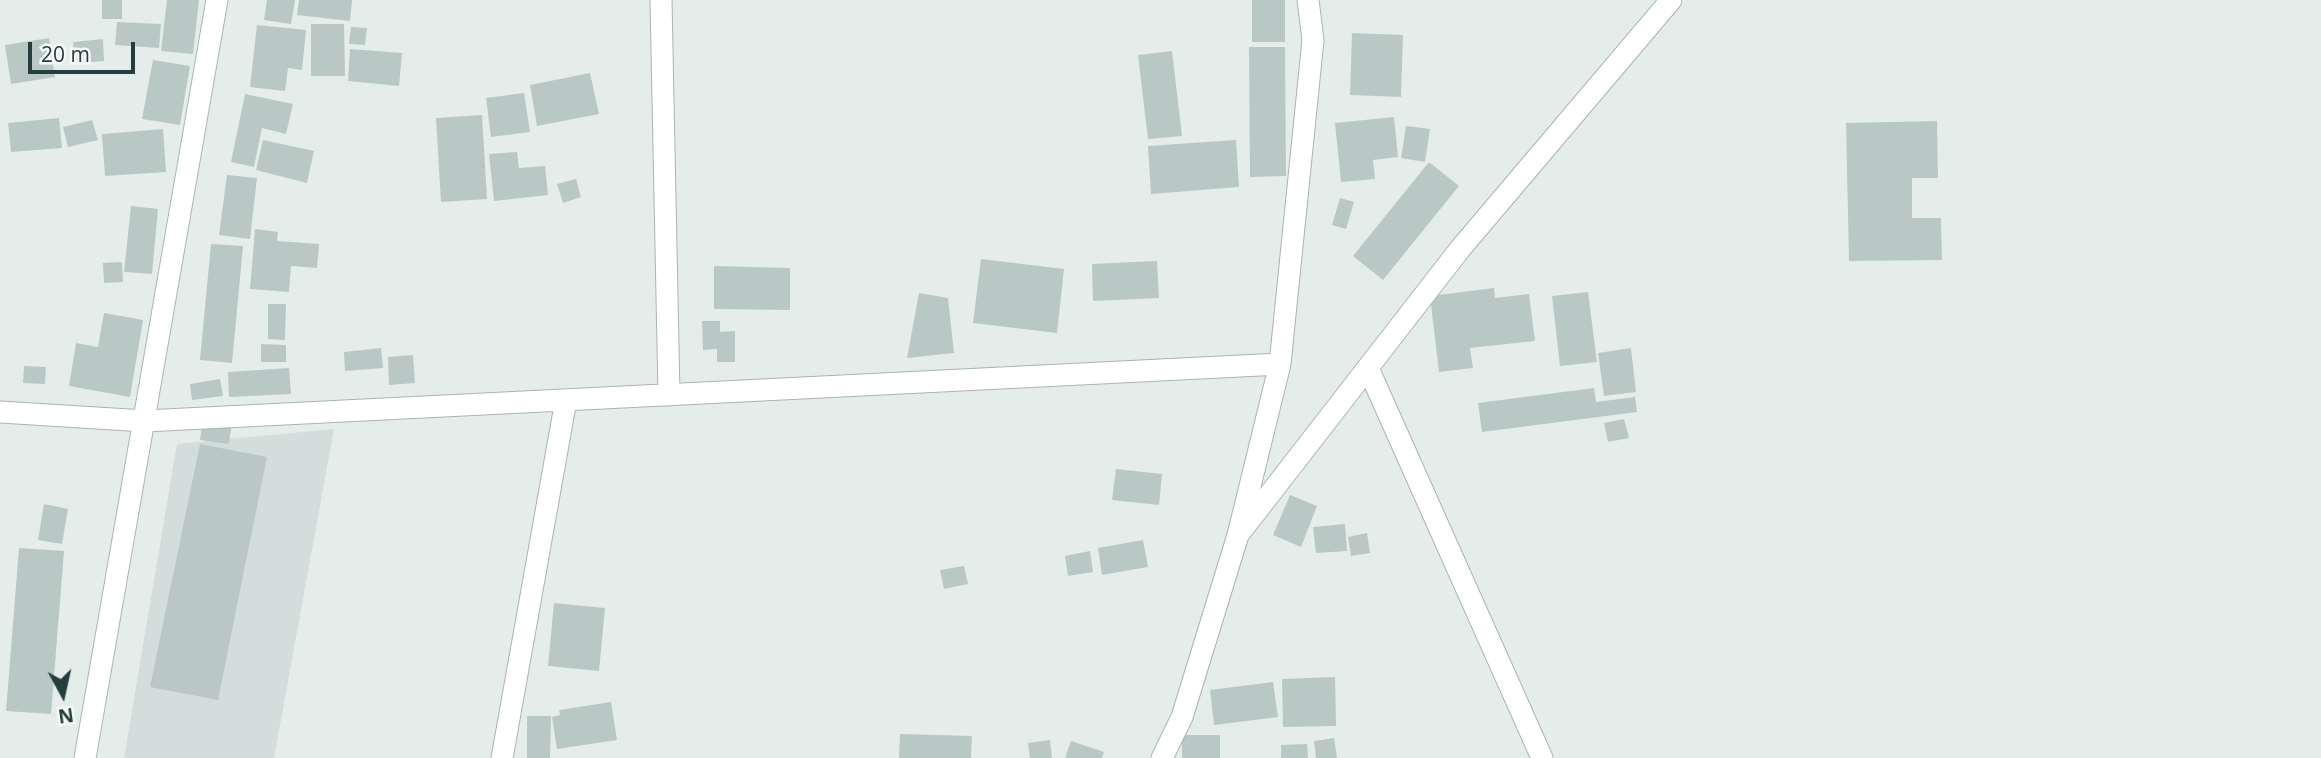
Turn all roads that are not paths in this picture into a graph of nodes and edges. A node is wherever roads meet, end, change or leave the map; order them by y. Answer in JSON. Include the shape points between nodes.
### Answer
{"nodes":[{"id":1,"x":217,"y":0,"type":"edge"},
{"id":2,"x":661,"y":0,"type":"edge"},
{"id":3,"x":1308,"y":0,"type":"edge"},
{"id":4,"x":1671,"y":0,"type":"edge"},
{"id":5,"x":1280,"y":364,"type":"junction"},
{"id":6,"x":1368,"y":368,"type":"junction"},
{"id":7,"x":669,"y":395,"type":"junction"},
{"id":8,"x":566,"y":400,"type":"junction"},
{"id":9,"x":0,"y":412,"type":"edge"},
{"id":10,"x":145,"y":421,"type":"junction"},
{"id":11,"x":1238,"y":536,"type":"junction"},
{"id":12,"x":85,"y":758,"type":"edge"},
{"id":13,"x":502,"y":758,"type":"edge"},
{"id":14,"x":1162,"y":758,"type":"edge"},
{"id":15,"x":1542,"y":758,"type":"edge"}],
"edges":[{"from":1,"to":10,"type":"street"},
{"from":2,"to":7,"type":"street"},
{"from":3,"to":5,"type":"street","via":[[1313,40]]},
{"from":4,"to":6,"type":"street","via":[[1460,249]]},
{"from":5,"to":7,"type":"street"},
{"from":5,"to":11,"type":"street"},
{"from":6,"to":11,"type":"street"},
{"from":6,"to":15,"type":"street"},
{"from":7,"to":8,"type":"street"},
{"from":8,"to":10,"type":"street"},
{"from":8,"to":13,"type":"street"},
{"from":9,"to":10,"type":"street"},
{"from":10,"to":12,"type":"street"},
{"from":11,"to":14,"type":"street","via":[[1182,718]]}]}
